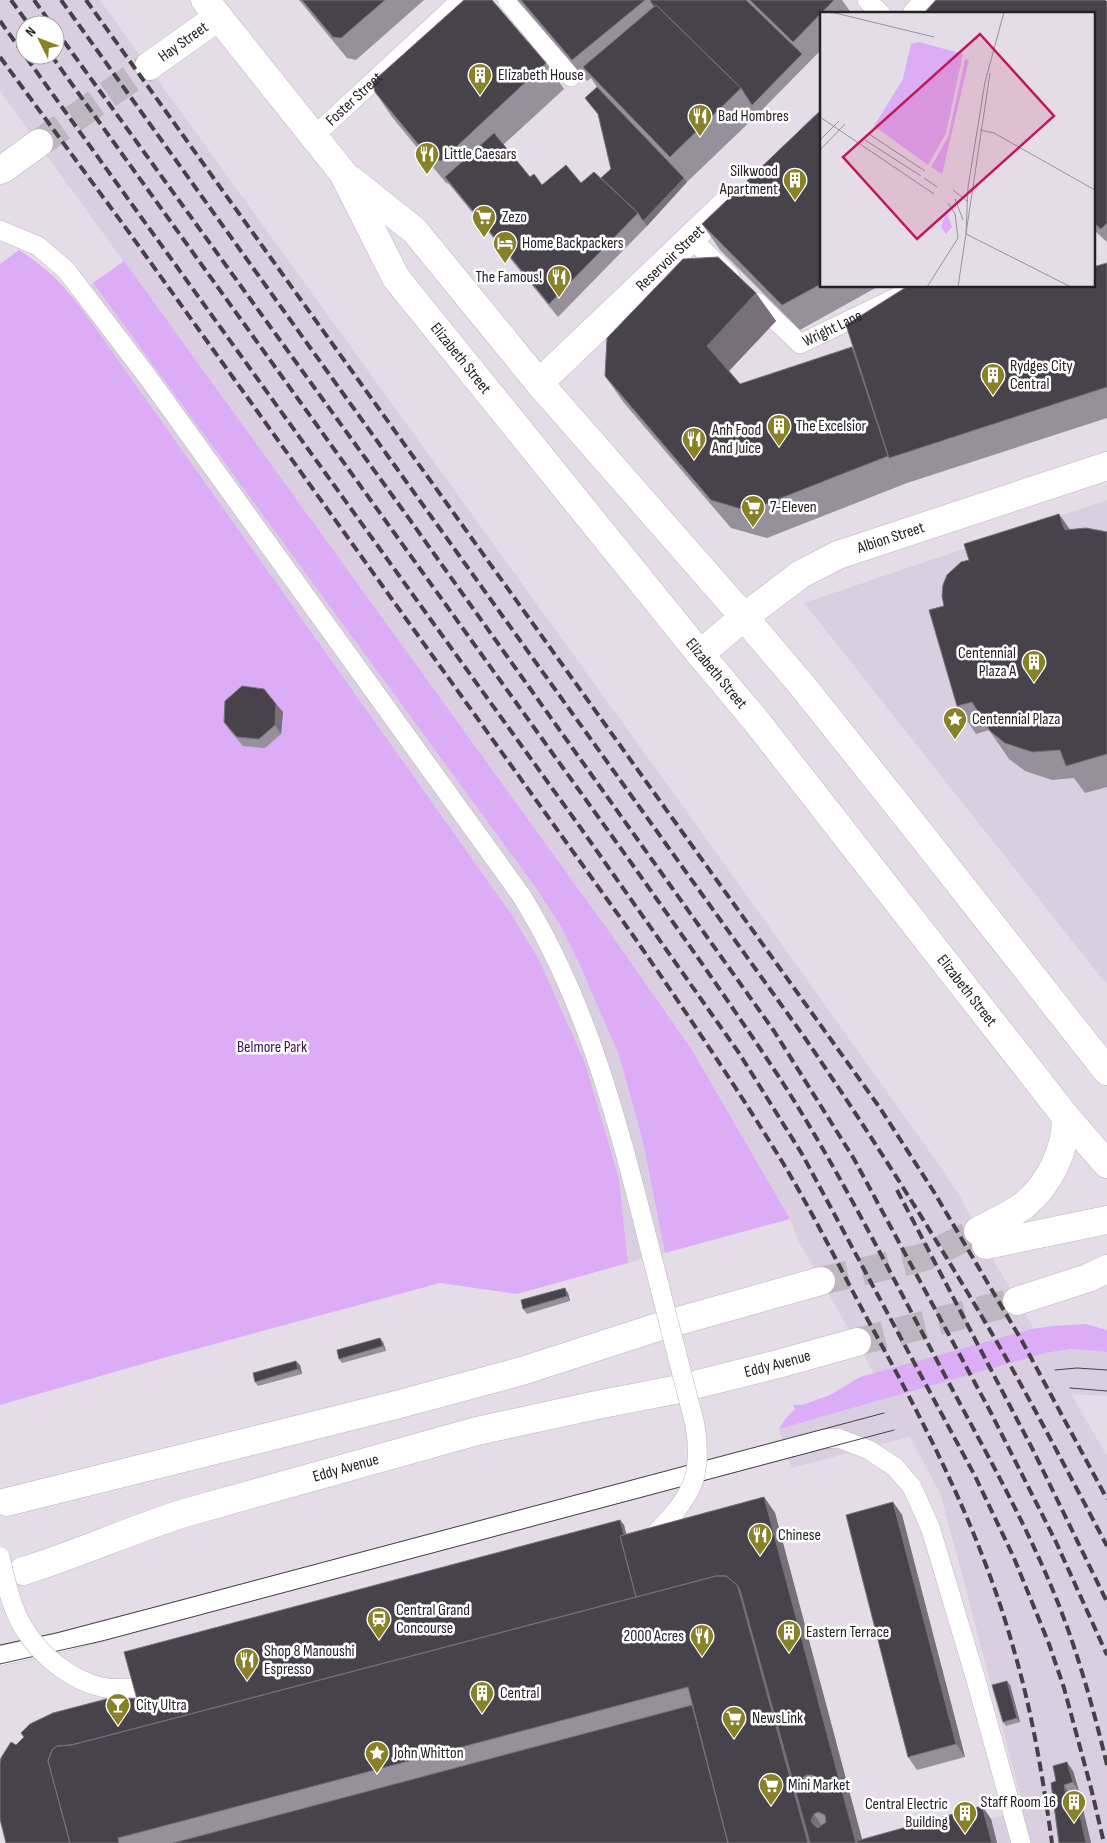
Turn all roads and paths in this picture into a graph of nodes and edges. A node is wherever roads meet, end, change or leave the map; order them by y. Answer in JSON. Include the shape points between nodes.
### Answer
{"nodes":[{"id":1,"x":461,"y":0,"type":"edge"},
{"id":2,"x":507,"y":0,"type":"edge"},
{"id":3,"x":867,"y":0,"type":"edge"},
{"id":4,"x":930,"y":0,"type":"edge"},
{"id":5,"x":211,"y":9,"type":"edge"},
{"id":6,"x":879,"y":12,"type":"edge"},
{"id":7,"x":919,"y":12,"type":"edge"},
{"id":8,"x":149,"y":66,"type":"tunnel mouth"},
{"id":9,"x":571,"y":77,"type":"edge"},
{"id":10,"x":313,"y":137,"type":"junction"},
{"id":11,"x":39,"y":143,"type":"tunnel mouth"},
{"id":12,"x":1,"y":170,"type":"edge"},
{"id":13,"x":343,"y":173,"type":"junction"},
{"id":14,"x":748,"y":184,"type":"edge"},
{"id":15,"x":0,"y":230,"type":"edge"},
{"id":16,"x":692,"y":239,"type":"junction"},
{"id":17,"x":916,"y":288,"type":"edge"},
{"id":18,"x":539,"y":383,"type":"junction"},
{"id":19,"x":1107,"y":466,"type":"edge"},
{"id":20,"x":744,"y":617,"type":"junction"},
{"id":21,"x":700,"y":654,"type":"junction"},
{"id":22,"x":1107,"y":1070,"type":"edge"},
{"id":23,"x":1066,"y":1117,"type":"junction"},
{"id":24,"x":1107,"y":1164,"type":"edge"},
{"id":25,"x":1107,"y":1220,"type":"edge"},
{"id":26,"x":1107,"y":1269,"type":"edge"},
{"id":27,"x":821,"y":1281,"type":"tunnel mouth"},
{"id":28,"x":1066,"y":1286,"type":"junction"},
{"id":29,"x":1107,"y":1288,"type":"edge"},
{"id":30,"x":1017,"y":1301,"type":"tunnel mouth"},
{"id":31,"x":857,"y":1342,"type":"tunnel mouth"},
{"id":32,"x":7,"y":1502,"type":"dead end"},
{"id":33,"x":631,"y":1552,"type":"edge"},
{"id":34,"x":0,"y":1557,"type":"edge"},
{"id":35,"x":23,"y":1571,"type":"dead end"},
{"id":36,"x":0,"y":1656,"type":"edge"},
{"id":37,"x":136,"y":1688,"type":"edge"},
{"id":38,"x":1021,"y":1843,"type":"edge"}],
"edges":[{"from":1,"to":10,"type":"lane","name":"Foster Street"},
{"from":2,"to":9,"type":"lane"},
{"from":3,"to":6,"type":"lane"},
{"from":4,"to":7,"type":"main road"},
{"from":5,"to":8,"type":"main road","name":"Hay Street"},
{"from":5,"to":10,"type":"main road","name":"Elizabeth Street"},
{"from":10,"to":13,"type":"main road","name":"Elizabeth Street"},
{"from":11,"to":12,"type":"main road"},
{"from":13,"to":18,"type":"main road","name":"Elizabeth Street","via":[[415,231]]},
{"from":13,"to":21,"type":"main road","name":"Elizabeth Street","via":[[396,278]]},
{"from":14,"to":16,"type":"main road","name":"Reservoir Street"},
{"from":15,"to":33,"type":"lane","bridge":true,"via":[[38,246],[66,270],[147,376],[521,895],[558,962],[598,1059],[698,1443],[694,1481],[685,1498],[671,1517]]},
{"from":16,"to":17,"type":"lane","name":"Wright Lane","via":[[800,344]]},
{"from":16,"to":18,"type":"main road","name":"Reservoir Street"},
{"from":18,"to":20,"type":"main road","name":"Elizabeth Street"},
{"from":19,"to":20,"type":"main road","name":"Albion Street","via":[[838,555],[800,574]]},
{"from":20,"to":21,"type":"main road","name":"Albion Street"},
{"from":20,"to":22,"type":"main road","name":"Elizabeth Street","via":[[912,822]]},
{"from":21,"to":23,"type":"main road","name":"Elizabeth Street","via":[[757,722]]},
{"from":23,"to":24,"type":"main road","name":"Elizabeth Street"},
{"from":23,"to":25,"type":"main road","via":[[1064,1139],[1047,1179],[1022,1206],[982,1238]]},
{"from":26,"to":28,"type":"main road"},
{"from":27,"to":32,"type":"main road","via":[[502,1376]]},
{"from":28,"to":29,"type":"main road"},
{"from":28,"to":30,"type":"main road"},
{"from":31,"to":35,"type":"main road","name":"Eddy Avenue","via":[[686,1387],[477,1431],[155,1522],[61,1560]]},
{"from":34,"to":37,"type":"lane","bridge":true,"via":[[16,1612],[25,1631],[45,1654],[84,1682],[102,1688]]},
{"from":36,"to":38,"type":"lane","via":[[822,1439],[838,1438],[868,1450],[895,1467],[912,1487],[930,1527]]}]}
